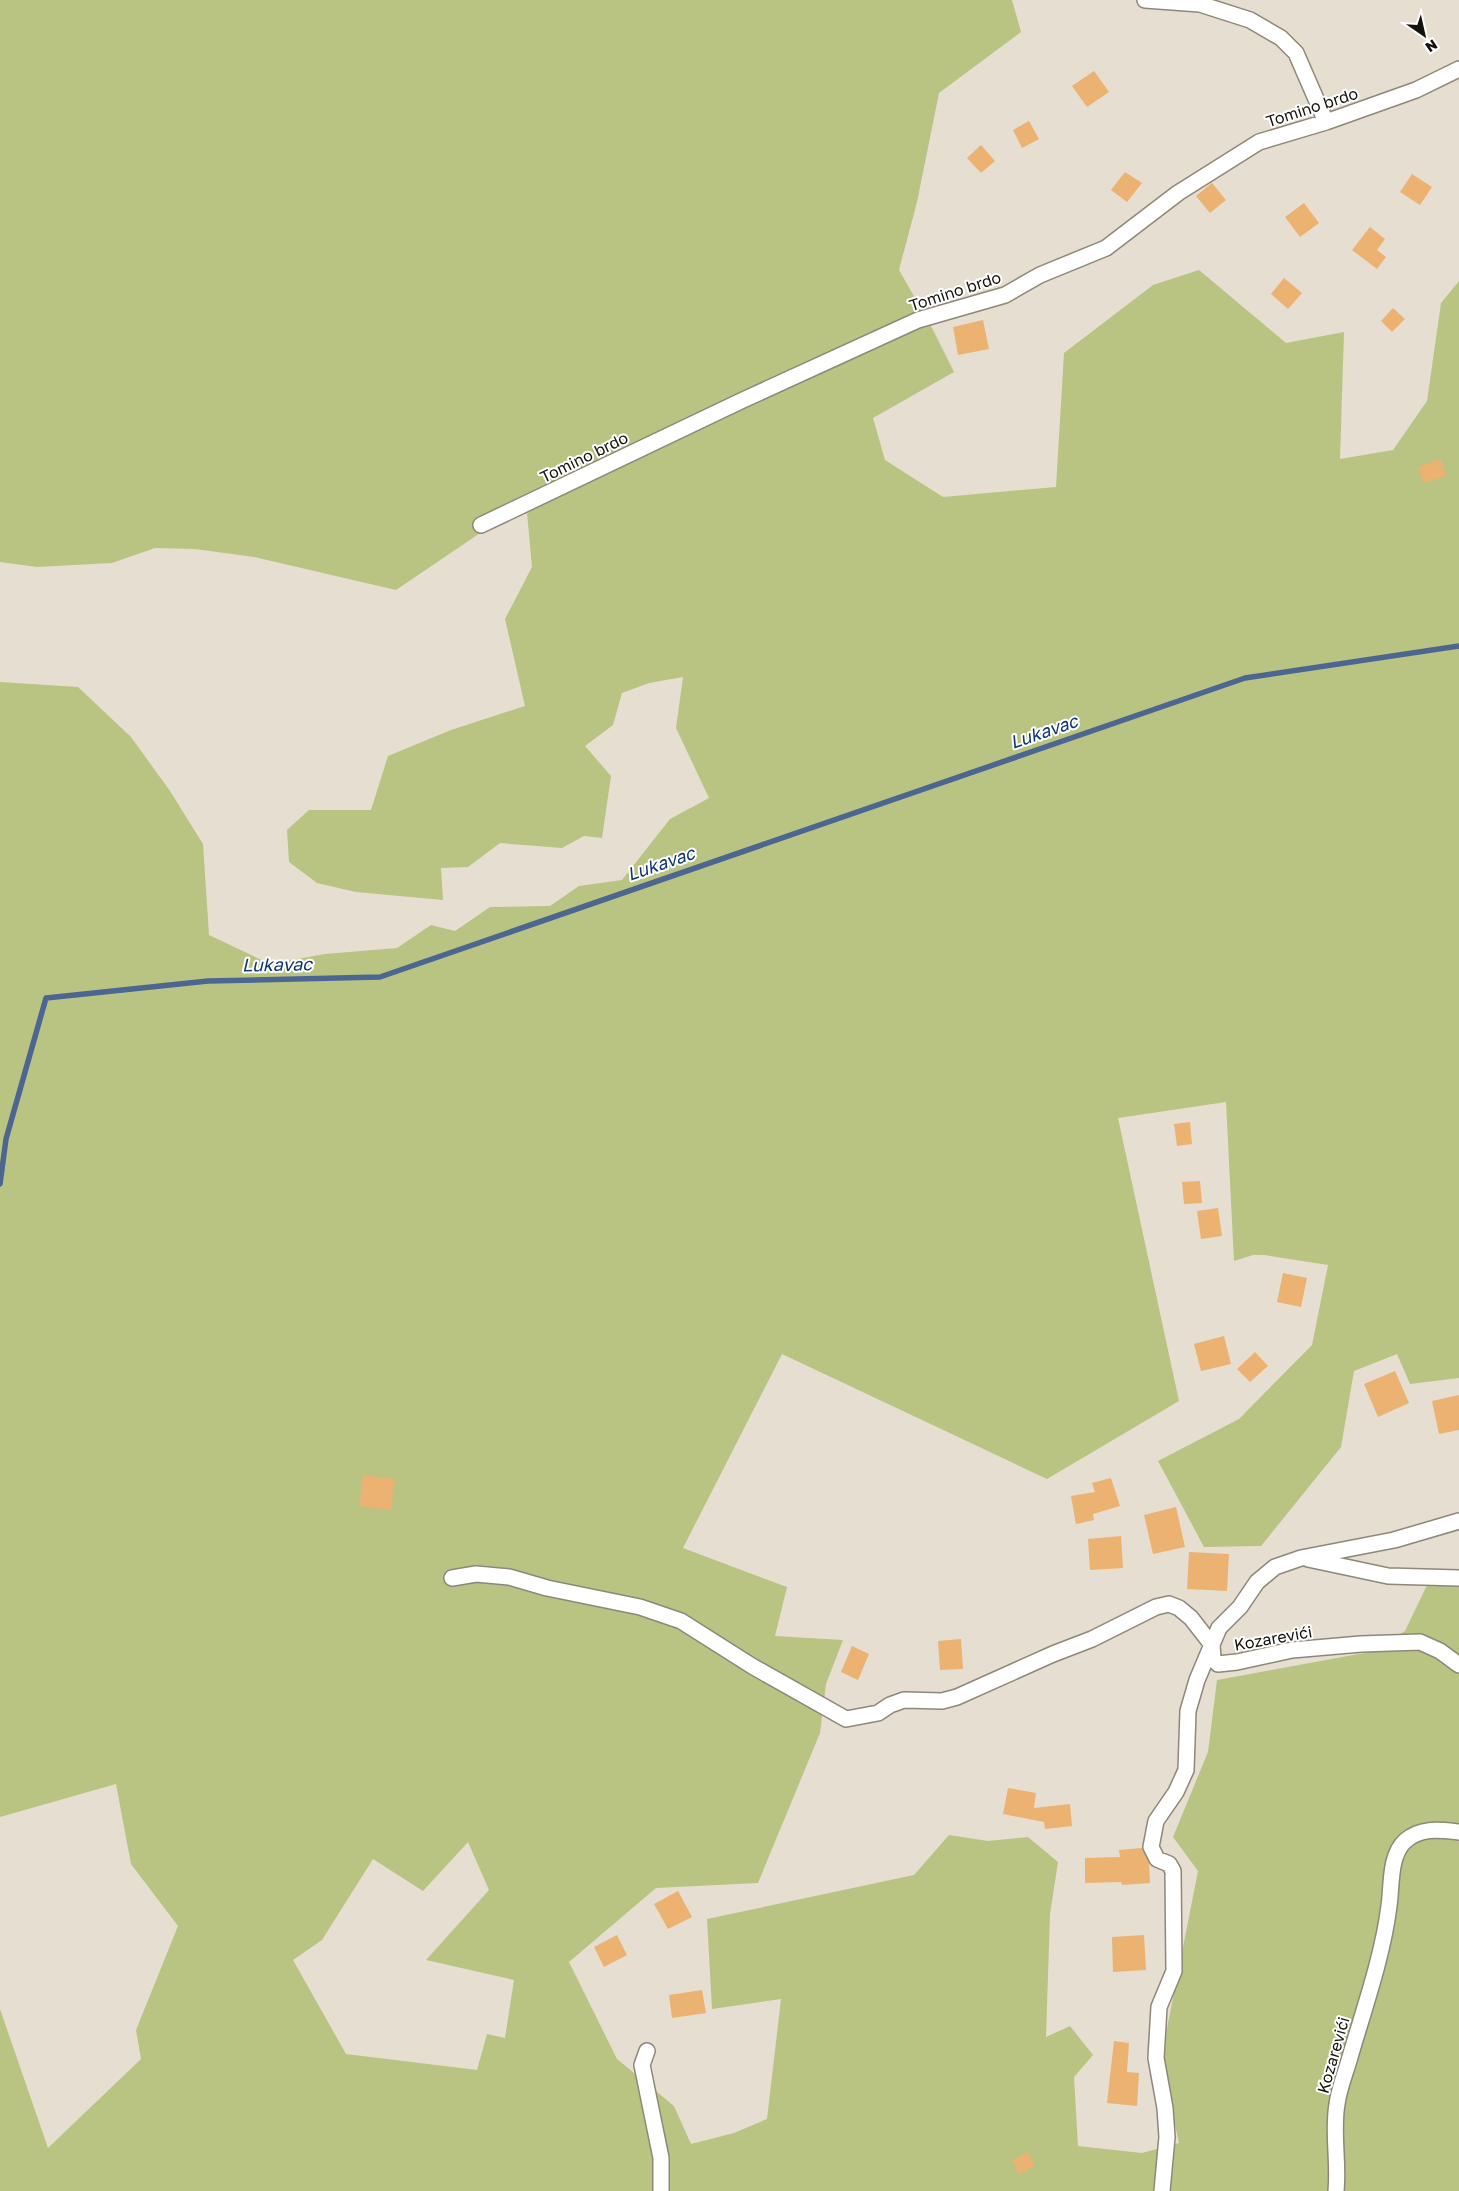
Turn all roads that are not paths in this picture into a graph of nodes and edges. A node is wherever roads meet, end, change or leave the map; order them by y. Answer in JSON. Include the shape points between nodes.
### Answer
{"nodes":[{"id":1,"x":1145,"y":0,"type":"edge"},
{"id":2,"x":1459,"y":70,"type":"edge"},
{"id":3,"x":1326,"y":122,"type":"junction"},
{"id":4,"x":481,"y":525,"type":"dead end"},
{"id":5,"x":1459,"y":1521,"type":"edge"},
{"id":6,"x":1302,"y":1558,"type":"junction"},
{"id":7,"x":452,"y":1578,"type":"dead end"},
{"id":8,"x":1459,"y":1578,"type":"edge"},
{"id":9,"x":1212,"y":1645,"type":"junction"},
{"id":10,"x":1459,"y":1665,"type":"edge"},
{"id":11,"x":1459,"y":1832,"type":"edge"},
{"id":12,"x":646,"y":2051,"type":"dead end"},
{"id":13,"x":661,"y":2191,"type":"edge"},
{"id":14,"x":1162,"y":2191,"type":"edge"},
{"id":15,"x":1336,"y":2191,"type":"edge"}],
"edges":[{"from":1,"to":3,"type":"street","via":[[1200,4],[1250,20],[1281,38],[1296,53]]},
{"from":2,"to":3,"type":"street","name":"Tomino brdo","via":[[1416,90]]},
{"from":3,"to":4,"type":"street","name":"Tomino brdo","via":[[1259,142],[1178,193],[1106,248],[1040,275],[1005,296],[918,320]]},
{"from":5,"to":6,"type":"street","name":"Kozarevići","via":[[1394,1540]]},
{"from":6,"to":8,"type":"street","via":[[1388,1576]]},
{"from":6,"to":9,"type":"street","name":"Kozarevići","via":[[1275,1567],[1257,1582],[1240,1607],[1219,1628]]},
{"from":7,"to":9,"type":"street","via":[[476,1574],[509,1577],[547,1588],[640,1606],[681,1621],[846,1719],[878,1713],[904,1700],[942,1701],[957,1697],[1169,1604],[1180,1608],[1191,1618]]},
{"from":9,"to":10,"type":"street","name":"Kozarevići","via":[[1213,1658],[1218,1664],[1292,1650],[1420,1642]]},
{"from":9,"to":14,"type":"street","via":[[1188,1711],[1186,1770],[1176,1792],[1156,1821],[1151,1846],[1157,1859],[1168,1864],[1173,1871],[1174,1971],[1159,2007],[1156,2058],[1167,2137]]},
{"from":11,"to":15,"type":"street","name":"Kozarevići","via":[[1419,1832],[1404,1842],[1393,1863],[1389,1908],[1374,1973],[1337,2104],[1334,2139],[1338,2173]]},
{"from":12,"to":13,"type":"street","via":[[642,2065],[661,2158]]}]}
